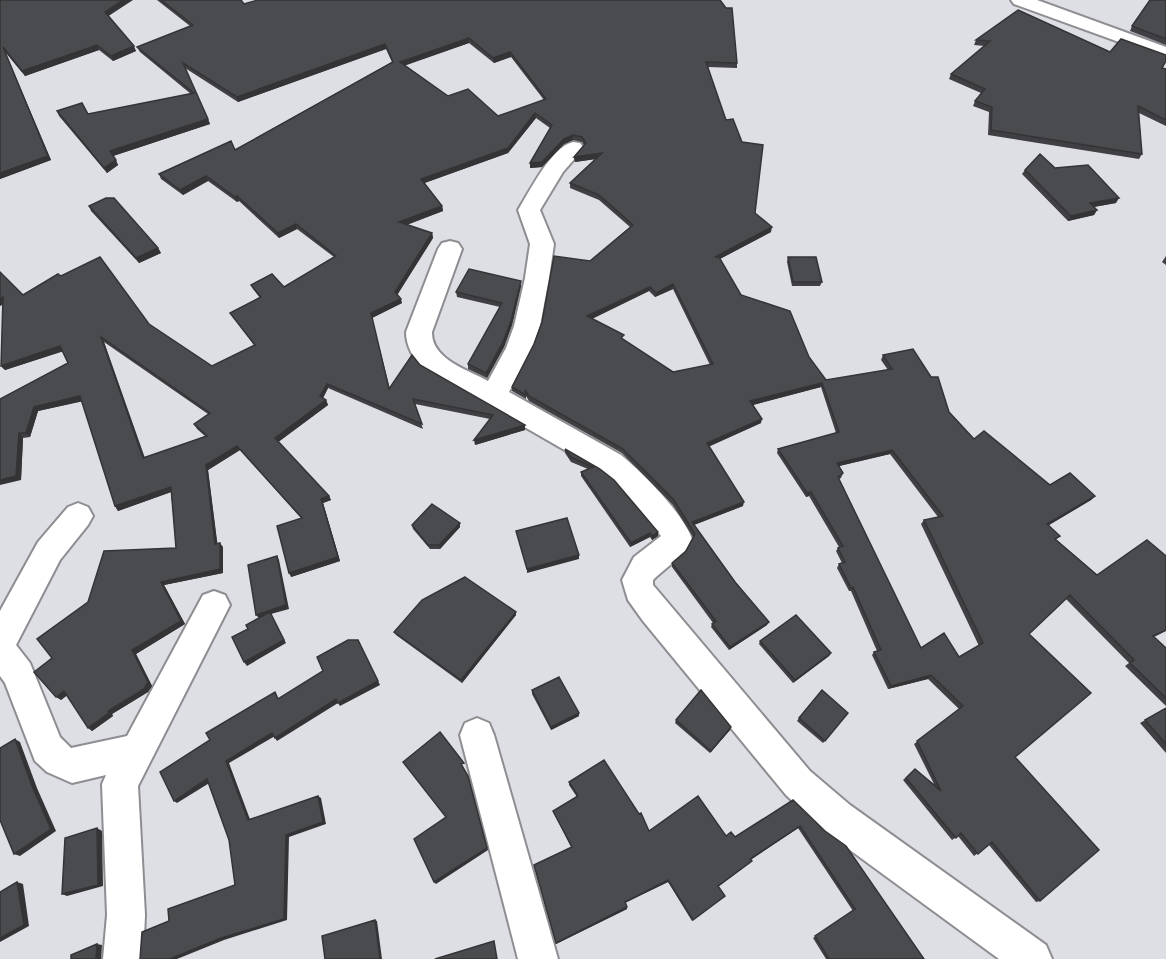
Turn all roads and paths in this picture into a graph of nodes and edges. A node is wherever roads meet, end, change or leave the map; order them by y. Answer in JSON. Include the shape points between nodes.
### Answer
{"nodes":[{"id":1,"x":1020,"y":0,"type":"edge"},
{"id":2,"x":1166,"y":53,"type":"edge"},
{"id":3,"x":573,"y":148,"type":"dead end"},
{"id":4,"x":450,"y":249,"type":"dead end"},
{"id":5,"x":493,"y":397,"type":"junction"},
{"id":6,"x":78,"y":516,"type":"dead end"},
{"id":7,"x":214,"y":606,"type":"dead end"},
{"id":8,"x":0,"y":642,"type":"edge"},
{"id":9,"x":0,"y":650,"type":"edge"},
{"id":10,"x":477,"y":735,"type":"dead end"},
{"id":11,"x":139,"y":750,"type":"junction"},
{"id":12,"x":123,"y":959,"type":"edge"},
{"id":13,"x":538,"y":959,"type":"edge"},
{"id":14,"x":1032,"y":959,"type":"edge"}],
"edges":[{"from":1,"to":2,"type":"street"},
{"from":3,"to":5,"type":"street","via":[[555,168],[530,210],[542,243],[537,278],[519,348]]},
{"from":4,"to":5,"type":"street","via":[[418,342],[431,361]]},
{"from":5,"to":14,"type":"street","via":[[611,463],[675,532],[673,545],[641,571],[638,588],[798,783],[837,818]]},
{"from":6,"to":8,"type":"street","via":[[49,551]]},
{"from":7,"to":11,"type":"street"},
{"from":9,"to":11,"type":"street","via":[[18,674],[47,749],[58,760],[72,766]]},
{"from":10,"to":13,"type":"street"},
{"from":11,"to":12,"type":"street","via":[[120,784],[127,935]]}]}
